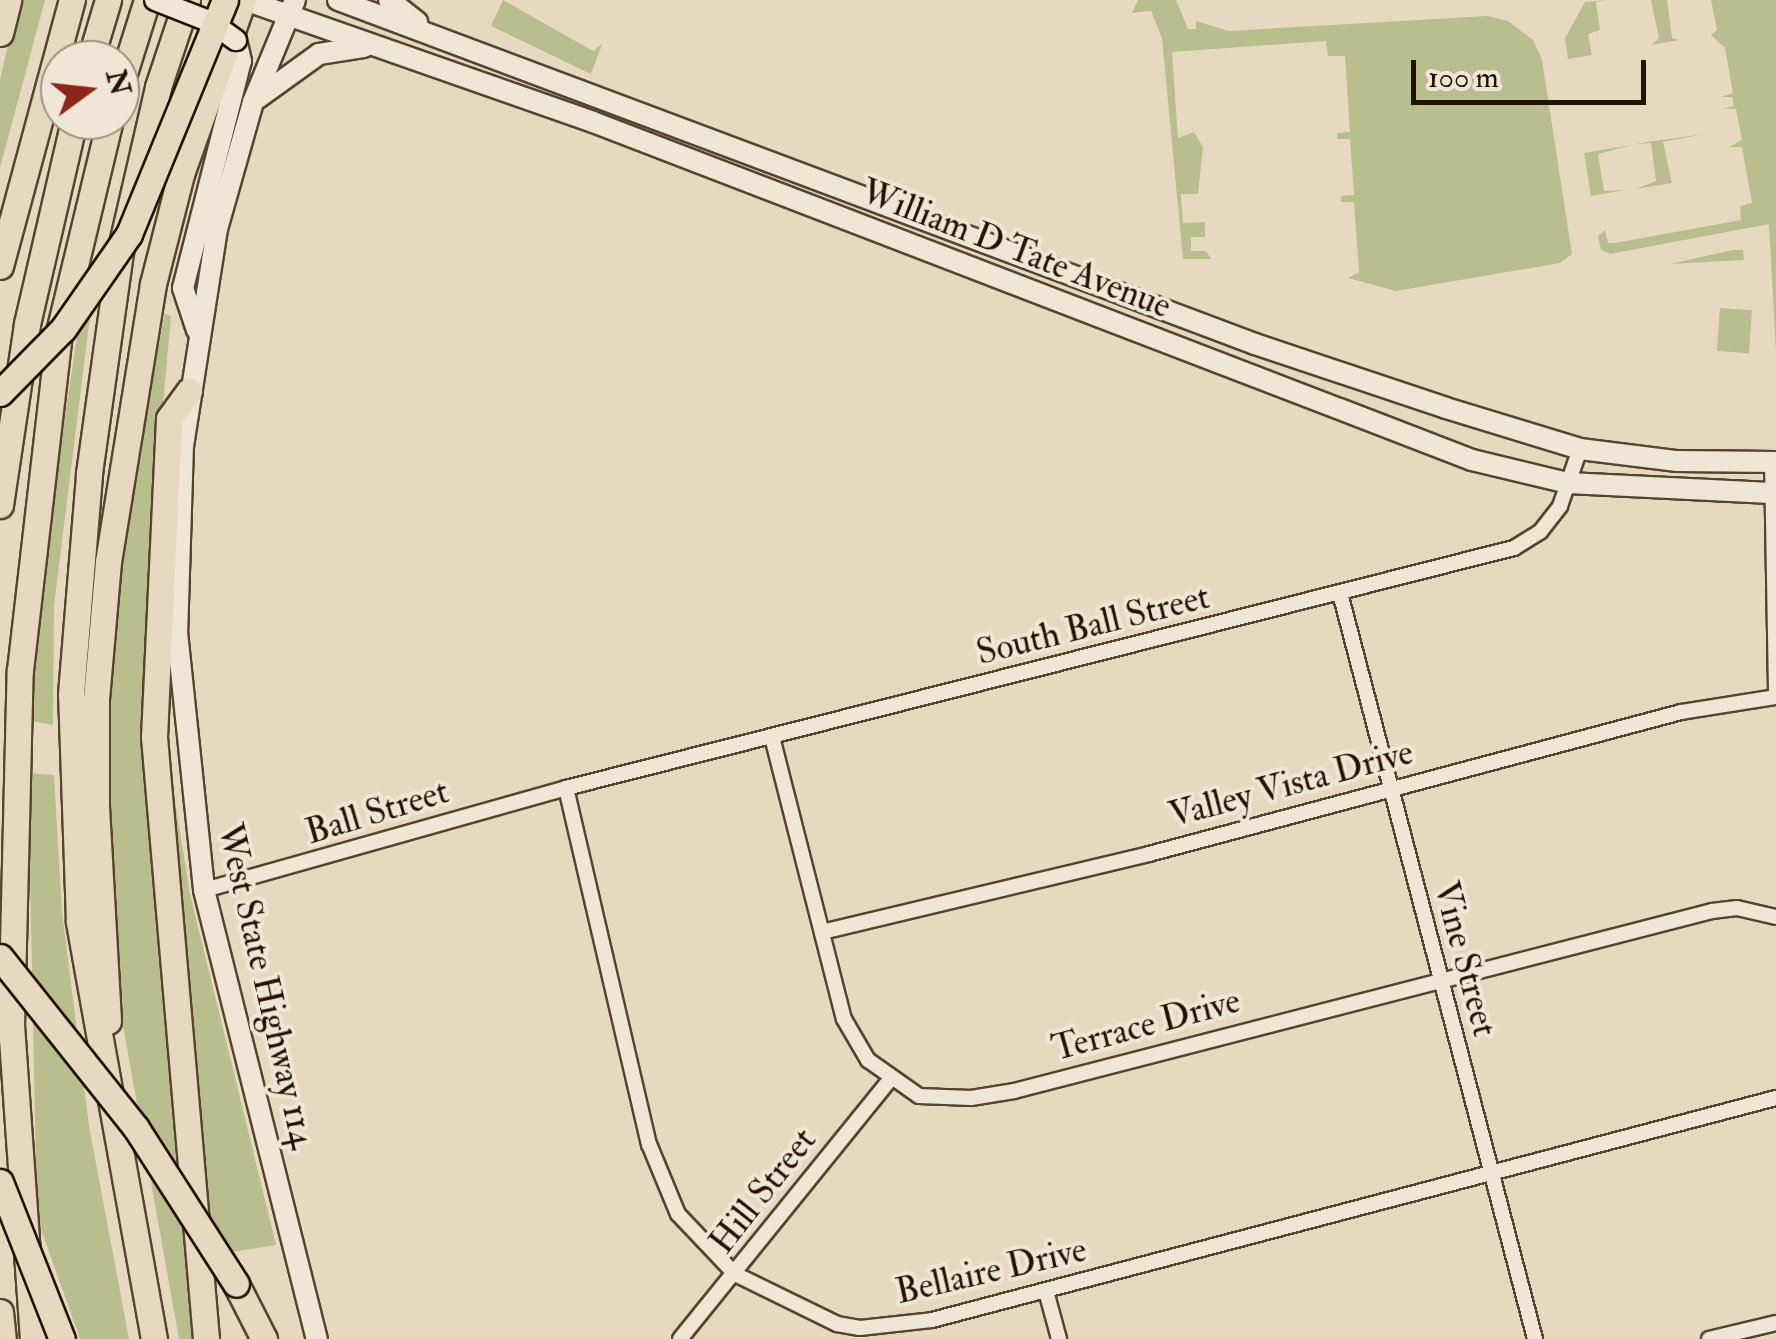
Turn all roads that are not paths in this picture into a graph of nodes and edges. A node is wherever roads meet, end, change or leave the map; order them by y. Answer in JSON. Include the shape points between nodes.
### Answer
{"nodes":[{"id":1,"x":8,"y":0,"type":"edge"},
{"id":2,"x":55,"y":0,"type":"edge"},
{"id":3,"x":72,"y":0,"type":"edge"},
{"id":4,"x":108,"y":0,"type":"edge"},
{"id":5,"x":147,"y":0,"type":"edge"},
{"id":6,"x":155,"y":0,"type":"edge"},
{"id":7,"x":187,"y":0,"type":"edge"},
{"id":8,"x":224,"y":0,"type":"edge"},
{"id":9,"x":338,"y":0,"type":"edge"},
{"id":10,"x":388,"y":0,"type":"edge"},
{"id":11,"x":247,"y":1,"type":"edge"},
{"id":12,"x":291,"y":8,"type":"edge"},
{"id":13,"x":426,"y":30,"type":"junction"},
{"id":14,"x":0,"y":33,"type":"edge"},
{"id":15,"x":96,"y":40,"type":"edge"},
{"id":16,"x":134,"y":40,"type":"edge"},
{"id":17,"x":379,"y":47,"type":"junction"},
{"id":18,"x":603,"y":96,"type":"junction"},
{"id":19,"x":253,"y":102,"type":"junction"},
{"id":20,"x":593,"y":122,"type":"junction"},
{"id":21,"x":69,"y":140,"type":"edge"},
{"id":22,"x":105,"y":140,"type":"edge"},
{"id":23,"x":25,"y":169,"type":"junction"},
{"id":24,"x":979,"y":240,"type":"junction"},
{"id":25,"x":970,"y":265,"type":"junction"},
{"id":26,"x":0,"y":266,"type":"edge"},
{"id":27,"x":1153,"y":305,"type":"junction"},
{"id":28,"x":198,"y":332,"type":"junction"},
{"id":29,"x":1143,"y":332,"type":"junction"},
{"id":30,"x":189,"y":391,"type":"junction"},
{"id":31,"x":0,"y":394,"type":"edge"},
{"id":32,"x":1580,"y":450,"type":"junction"},
{"id":33,"x":1774,"y":462,"type":"edge"},
{"id":34,"x":1568,"y":483,"type":"junction"},
{"id":35,"x":1775,"y":493,"type":"edge"},
{"id":36,"x":0,"y":506,"type":"edge"},
{"id":37,"x":1340,"y":594,"type":"junction"},
{"id":38,"x":1776,"y":698,"type":"edge"},
{"id":39,"x":772,"y":737,"type":"junction"},
{"id":40,"x":1389,"y":787,"type":"junction"},
{"id":41,"x":566,"y":788,"type":"junction"},
{"id":42,"x":204,"y":890,"type":"junction"},
{"id":43,"x":1776,"y":917,"type":"edge"},
{"id":44,"x":822,"y":932,"type":"junction"},
{"id":45,"x":0,"y":956,"type":"edge"},
{"id":46,"x":1439,"y":980,"type":"junction"},
{"id":47,"x":101,"y":1045,"type":"junction"},
{"id":48,"x":890,"y":1080,"type":"junction"},
{"id":49,"x":1776,"y":1098,"type":"edge"},
{"id":50,"x":1491,"y":1172,"type":"junction"},
{"id":51,"x":0,"y":1182,"type":"edge"},
{"id":52,"x":735,"y":1274,"type":"junction"},
{"id":53,"x":236,"y":1284,"type":"junction"},
{"id":54,"x":1046,"y":1290,"type":"junction"},
{"id":55,"x":0,"y":1312,"type":"edge"},
{"id":56,"x":1776,"y":1323,"type":"edge"},
{"id":57,"x":3,"y":1339,"type":"edge"},
{"id":58,"x":32,"y":1339,"type":"edge"},
{"id":59,"x":62,"y":1339,"type":"edge"},
{"id":60,"x":154,"y":1339,"type":"edge"},
{"id":61,"x":206,"y":1339,"type":"edge"},
{"id":62,"x":249,"y":1339,"type":"edge"},
{"id":63,"x":264,"y":1339,"type":"edge"},
{"id":64,"x":317,"y":1339,"type":"edge"},
{"id":65,"x":680,"y":1339,"type":"edge"},
{"id":66,"x":1059,"y":1339,"type":"edge"},
{"id":67,"x":1535,"y":1339,"type":"edge"},
{"id":68,"x":1709,"y":1339,"type":"edge"}],
"edges":[{"from":1,"to":14,"type":"highway"},
{"from":2,"to":23,"type":"highway","via":[[18,135]]},
{"from":3,"to":23,"type":"highway"},
{"from":4,"to":15,"type":"highway"},
{"from":5,"to":16,"type":"highway"},
{"from":6,"to":28,"type":"main road","bridge":true,"via":[[211,22],[236,40],[241,61],[182,288]]},
{"from":7,"to":47,"type":"highway","via":[[158,87],[120,252],[78,587],[73,846]]},
{"from":8,"to":31,"type":"highway","bridge":true,"via":[[129,234],[63,329]]},
{"from":9,"to":13,"type":"main road","name":"William D Tate Avenue"},
{"from":10,"to":13,"type":"main road"},
{"from":11,"to":12,"type":"main road","name":"William D Tate Avenue"},
{"from":11,"to":47,"type":"highway","via":[[181,174],[153,284],[108,562],[96,699],[110,1013]]},
{"from":12,"to":17,"type":"main road","name":"William D Tate Avenue"},
{"from":12,"to":19,"type":"main road","name":"West State Highway 114"},
{"from":13,"to":18,"type":"main road","name":"William D Tate Avenue"},
{"from":17,"to":19,"type":"main road","via":[[320,54]]},
{"from":17,"to":20,"type":"main road","name":"William D Tate Avenue"},
{"from":18,"to":20,"type":"main road"},
{"from":18,"to":24,"type":"main road","name":"William D Tate Avenue"},
{"from":19,"to":28,"type":"main road","name":"West State Highway 114","via":[[217,229]]},
{"from":20,"to":25,"type":"main road","name":"William D Tate Avenue"},
{"from":21,"to":36,"type":"highway","via":[[27,324]]},
{"from":22,"to":58,"type":"highway","via":[[59,332],[20,670],[12,1026]]},
{"from":23,"to":26,"type":"highway"},
{"from":24,"to":25,"type":"main road"},
{"from":24,"to":27,"type":"main road","name":"William D Tate Avenue"},
{"from":25,"to":29,"type":"main road","name":"William D Tate Avenue"},
{"from":27,"to":29,"type":"main road"},
{"from":27,"to":32,"type":"main road","name":"William D Tate Avenue"},
{"from":28,"to":30,"type":"main road","name":"West State Highway 114"},
{"from":29,"to":34,"type":"main road","name":"William D Tate Avenue","via":[[1447,452]]},
{"from":30,"to":42,"type":"main road","name":"West State Highway 114","via":[[178,632]]},
{"from":30,"to":61,"type":"highway","via":[[169,419],[154,737]]},
{"from":32,"to":33,"type":"main road","name":"William D Tate Avenue"},
{"from":32,"to":34,"type":"street","name":"South Ball Street"},
{"from":33,"to":35,"type":"street"},
{"from":34,"to":35,"type":"main road","name":"William D Tate Avenue"},
{"from":34,"to":37,"type":"street","name":"South Ball Street","via":[[1554,515],[1524,544]]},
{"from":35,"to":38,"type":"street"},
{"from":37,"to":39,"type":"street","name":"South Ball Street"},
{"from":37,"to":40,"type":"street","name":"Vine Street"},
{"from":38,"to":40,"type":"street","name":"Valley Vista Drive","via":[[1681,712]]},
{"from":39,"to":41,"type":"street","name":"South Ball Street"},
{"from":39,"to":44,"type":"street","name":"Terrace Drive"},
{"from":40,"to":44,"type":"street","name":"Valley Vista Drive","via":[[1149,854]]},
{"from":40,"to":46,"type":"street","name":"Vine Street"},
{"from":41,"to":42,"type":"street","name":"Ball Street"},
{"from":41,"to":52,"type":"street","name":"Bellaire Drive","via":[[660,1178],[684,1226]]},
{"from":42,"to":64,"type":"main road","name":"West State Highway 114"},
{"from":43,"to":46,"type":"street","name":"Terrace Drive","via":[[1737,908],[1712,911]]},
{"from":44,"to":48,"type":"street","name":"Terrace Drive","via":[[850,1032]]},
{"from":45,"to":53,"type":"highway","bridge":true,"via":[[136,1128]]},
{"from":46,"to":48,"type":"street","name":"Terrace Drive","via":[[1014,1091],[942,1100]]},
{"from":46,"to":50,"type":"street","name":"Vine Street"},
{"from":47,"to":60,"type":"highway"},
{"from":48,"to":52,"type":"street","name":"Hill Street"},
{"from":49,"to":50,"type":"street","name":"Bellaire Drive"},
{"from":50,"to":54,"type":"street","name":"Bellaire Drive"},
{"from":50,"to":67,"type":"street","name":"Vine Street"},
{"from":51,"to":59,"type":"highway","bridge":true},
{"from":52,"to":54,"type":"street","name":"Bellaire Drive","via":[[811,1315],[860,1328],[932,1320]]},
{"from":52,"to":65,"type":"street","name":"Hill Street"},
{"from":53,"to":62,"type":"highway"},
{"from":53,"to":63,"type":"highway"},
{"from":54,"to":66,"type":"street"},
{"from":55,"to":57,"type":"highway"},
{"from":56,"to":68,"type":"street"}]}
